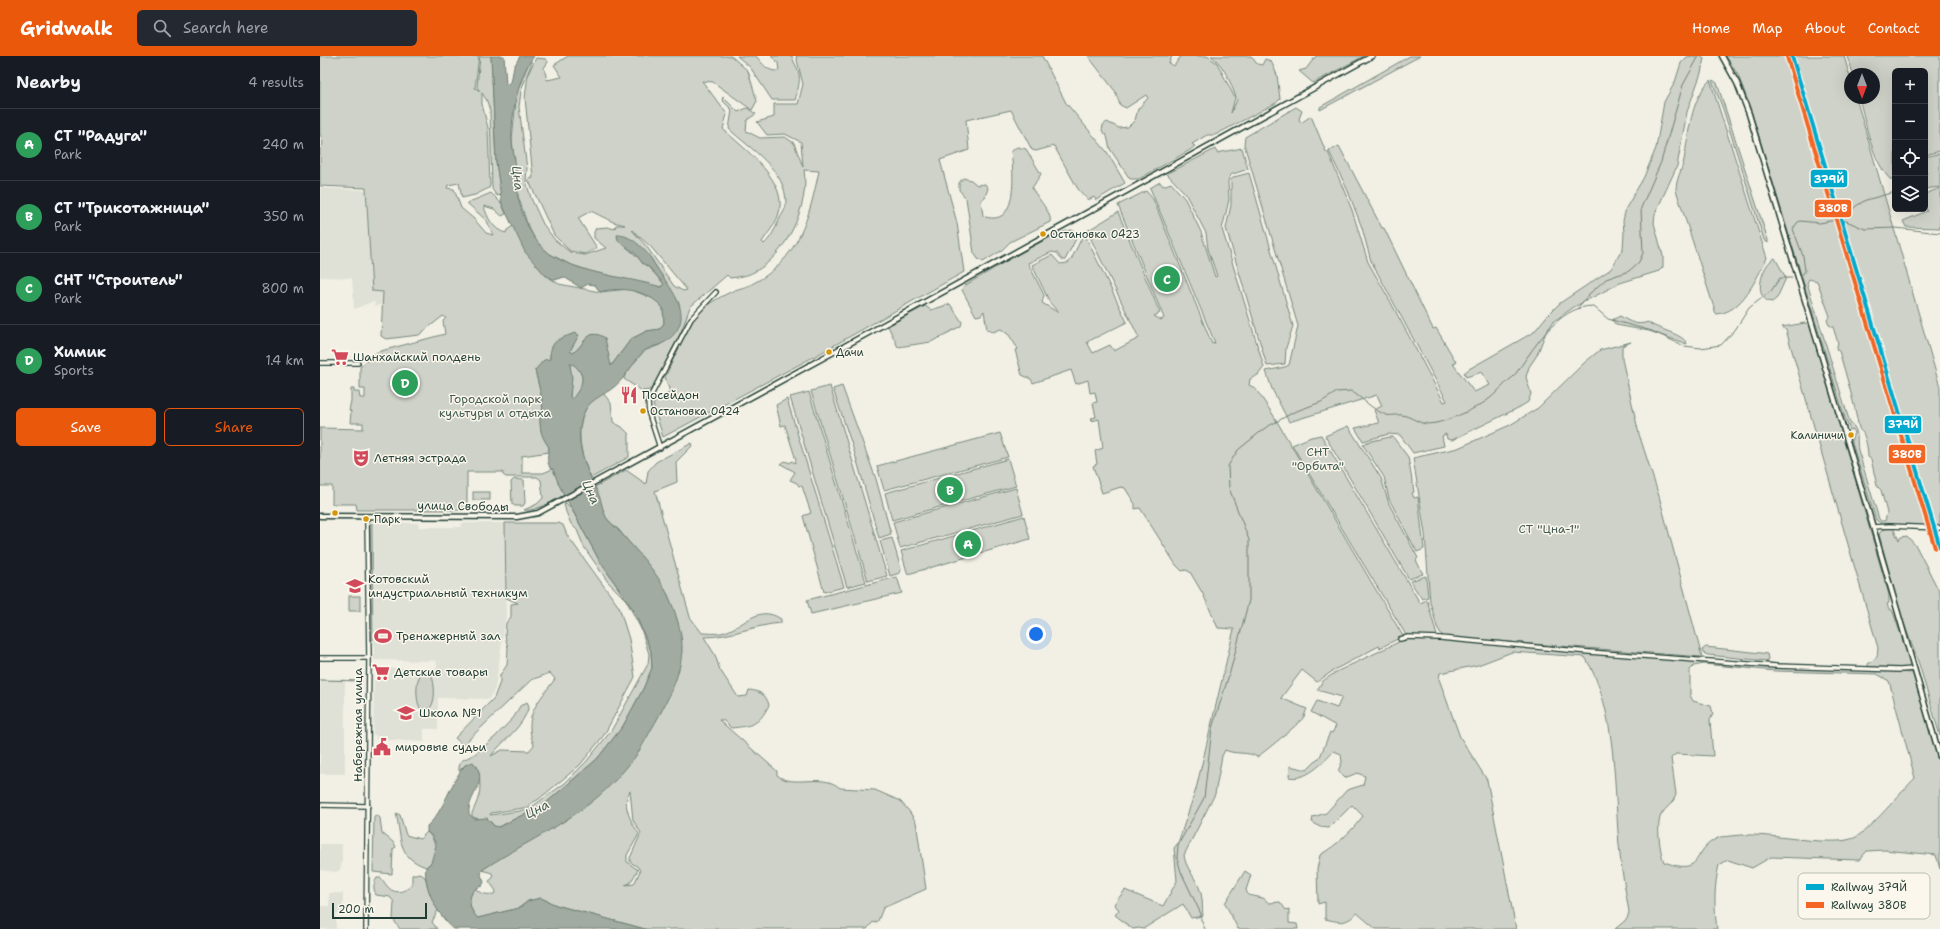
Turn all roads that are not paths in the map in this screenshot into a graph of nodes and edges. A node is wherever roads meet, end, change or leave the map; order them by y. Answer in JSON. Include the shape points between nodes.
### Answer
{"nodes":[{"id":1,"x":1372,"y":56,"type":"edge"},
{"id":2,"x":1722,"y":56,"type":"edge"},
{"id":3,"x":716,"y":292,"type":"dead end"},
{"id":4,"x":320,"y":363,"type":"edge"},
{"id":5,"x":358,"y":363,"type":"dead end"},
{"id":6,"x":660,"y":448,"type":"junction"},
{"id":7,"x":320,"y":516,"type":"edge"},
{"id":8,"x":367,"y":522,"type":"dead end"},
{"id":9,"x":1873,"y":527,"type":"junction"},
{"id":10,"x":1940,"y":528,"type":"edge"},
{"id":11,"x":1400,"y":639,"type":"dead end"},
{"id":12,"x":320,"y":658,"type":"edge"},
{"id":13,"x":369,"y":658,"type":"junction"},
{"id":14,"x":1913,"y":669,"type":"junction"},
{"id":15,"x":1940,"y":757,"type":"edge"},
{"id":16,"x":320,"y":805,"type":"edge"},
{"id":17,"x":368,"y":806,"type":"junction"},
{"id":18,"x":366,"y":929,"type":"edge"}],
"edges":[{"from":1,"to":6,"type":"main road","name":"улица Свободы"},
{"from":2,"to":9,"type":"main road","via":[[1737,83],[1751,121]]},
{"from":3,"to":6,"type":"street","via":[[691,319],[648,401],[649,414]]},
{"from":4,"to":5,"type":"street"},
{"from":6,"to":7,"type":"main road","name":"улица Свободы","via":[[538,513],[517,517]]},
{"from":8,"to":13,"type":"street","name":"Набережная улица"},
{"from":9,"to":10,"type":"street"},
{"from":9,"to":14,"type":"main road"},
{"from":11,"to":14,"type":"street","via":[[1440,638],[1776,666]]},
{"from":12,"to":13,"type":"street"},
{"from":13,"to":17,"type":"street","name":"Набережная улица"},
{"from":14,"to":15,"type":"main road"},
{"from":16,"to":17,"type":"street"},
{"from":17,"to":18,"type":"street","name":"Набережная улица"}]}
